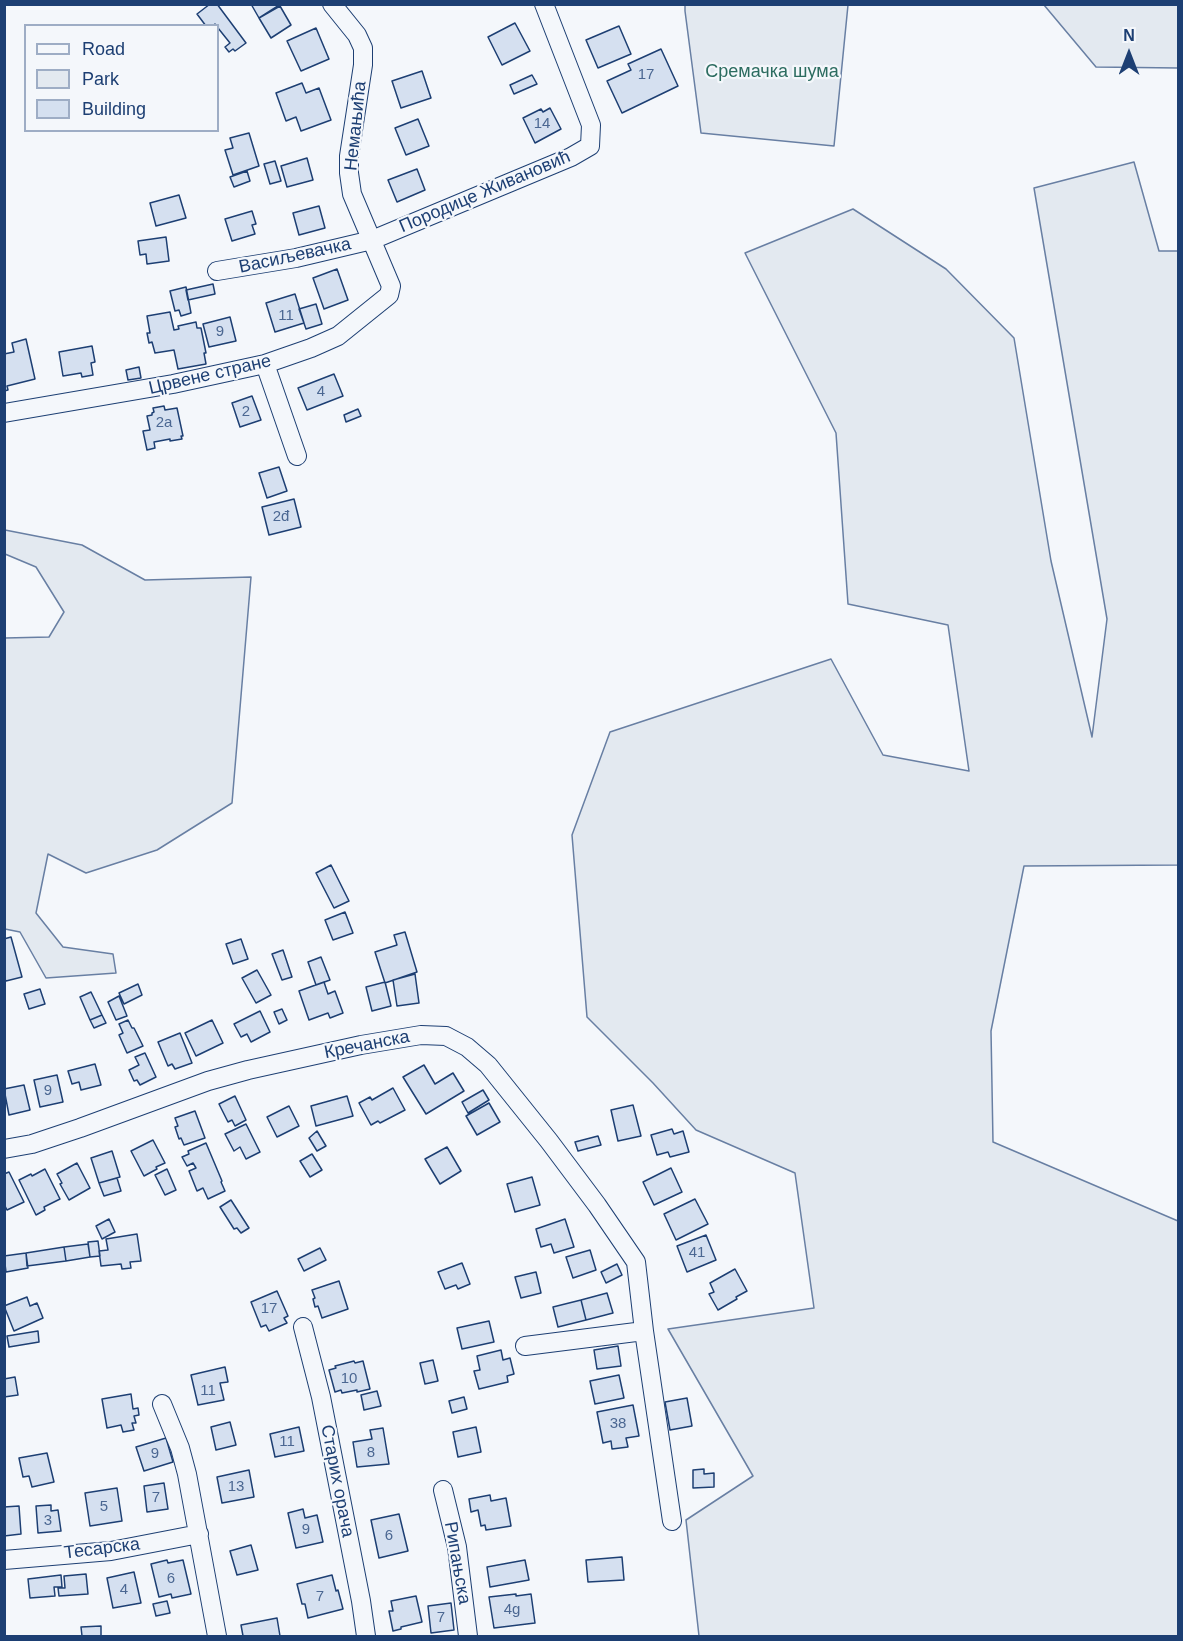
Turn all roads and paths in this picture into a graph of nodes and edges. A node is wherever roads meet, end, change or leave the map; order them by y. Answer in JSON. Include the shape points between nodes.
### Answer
{"nodes":[{"id":1,"x":332,"y":4,"type":"edge"},
{"id":2,"x":544,"y":4,"type":"edge"},
{"id":3,"x":372,"y":240,"type":"junction"},
{"id":4,"x":217,"y":271,"type":"dead end"},
{"id":5,"x":391,"y":286,"type":"joint"},
{"id":6,"x":265,"y":364,"type":"junction"},
{"id":7,"x":4,"y":413,"type":"edge"},
{"id":8,"x":297,"y":456,"type":"dead end"},
{"id":9,"x":4,"y":1149,"type":"edge"},
{"id":10,"x":303,"y":1327,"type":"dead end"},
{"id":11,"x":644,"y":1331,"type":"junction"},
{"id":12,"x":525,"y":1346,"type":"dead end"},
{"id":13,"x":162,"y":1404,"type":"dead end"},
{"id":14,"x":443,"y":1490,"type":"dead end"},
{"id":15,"x":672,"y":1521,"type":"dead end"},
{"id":16,"x":199,"y":1534,"type":"junction"},
{"id":17,"x":4,"y":1560,"type":"edge"},
{"id":18,"x":217,"y":1636,"type":"edge"},
{"id":19,"x":366,"y":1636,"type":"edge"},
{"id":20,"x":468,"y":1636,"type":"edge"}],
"edges":[{"from":1,"to":3,"type":"street","name":"Немањића","via":[[363,48],[349,173],[352,194]]},
{"from":2,"to":3,"type":"street","name":"Породице Живановић","via":[[591,125],[590,146]]},
{"from":3,"to":4,"type":"street","name":"Васиљевачка"},
{"from":3,"to":5,"type":"street","name":"Немањића"},
{"from":5,"to":6,"type":"street","name":"Црвене стране","via":[[388,295],[338,336]]},
{"from":6,"to":7,"type":"street","name":"Црвене стране"},
{"from":6,"to":8,"type":"street"},
{"from":9,"to":11,"type":"street","name":"Кречанска","via":[[32,1144],[208,1081],[361,1045],[421,1035],[446,1036],[488,1065],[636,1262]]},
{"from":10,"to":19,"type":"street","name":"Старих орача","via":[[321,1397]]},
{"from":11,"to":12,"type":"street"},
{"from":11,"to":15,"type":"street"},
{"from":13,"to":16,"type":"street","via":[[180,1448]]},
{"from":14,"to":20,"type":"street","name":"Рипањска","via":[[457,1547]]},
{"from":16,"to":17,"type":"street","name":"Тесарска","via":[[111,1551]]},
{"from":16,"to":18,"type":"street"}]}
